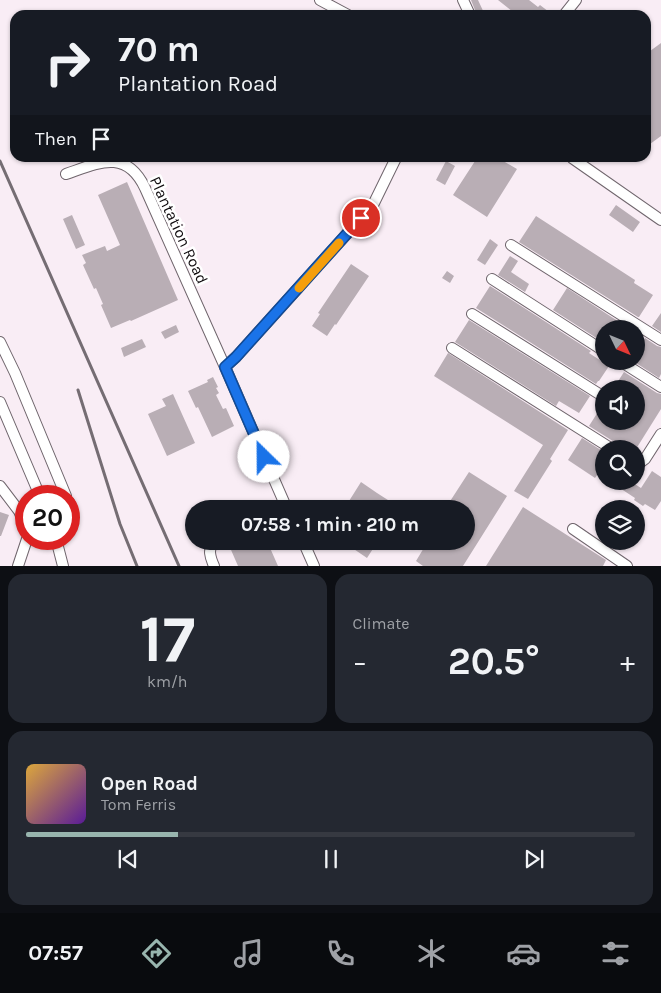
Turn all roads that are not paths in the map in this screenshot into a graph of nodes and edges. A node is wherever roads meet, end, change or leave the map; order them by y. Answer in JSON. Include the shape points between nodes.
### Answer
{"nodes":[{"id":1,"x":320,"y":0,"type":"edge"},
{"id":2,"x":576,"y":0,"type":"edge"},
{"id":3,"x":339,"y":10,"type":"edge"},
{"id":4,"x":568,"y":10,"type":"edge"},
{"id":5,"x":394,"y":162,"type":"edge"},
{"id":6,"x":578,"y":162,"type":"edge"},
{"id":7,"x":66,"y":174,"type":"dead end"},
{"id":8,"x":660,"y":218,"type":"edge"},
{"id":9,"x":511,"y":245,"type":"dead end"},
{"id":10,"x":492,"y":280,"type":"dead end"},
{"id":11,"x":472,"y":314,"type":"dead end"},
{"id":12,"x":661,"y":340,"type":"edge"},
{"id":13,"x":0,"y":342,"type":"edge"},
{"id":14,"x":595,"y":345,"type":"edge"},
{"id":15,"x":452,"y":348,"type":"dead end"},
{"id":16,"x":225,"y":367,"type":"junction"},
{"id":17,"x":634,"y":370,"type":"edge"},
{"id":18,"x":661,"y":387,"type":"edge"},
{"id":19,"x":595,"y":391,"type":"edge"},
{"id":20,"x":0,"y":402,"type":"edge"},
{"id":21,"x":4,"y":420,"type":"edge"},
{"id":22,"x":661,"y":434,"type":"edge"},
{"id":23,"x":598,"y":440,"type":"edge"},
{"id":24,"x":651,"y":449,"type":"junction"},
{"id":25,"x":661,"y":456,"type":"edge"},
{"id":26,"x":645,"y":459,"type":"edge"},
{"id":27,"x":35,"y":485,"type":"edge"},
{"id":28,"x":61,"y":485,"type":"edge"},
{"id":29,"x":0,"y":486,"type":"edge"},
{"id":30,"x":283,"y":500,"type":"edge"},
{"id":31,"x":15,"y":505,"type":"edge"},
{"id":32,"x":573,"y":529,"type":"dead end"},
{"id":33,"x":23,"y":550,"type":"edge"},
{"id":34,"x":59,"y":550,"type":"edge"},
{"id":35,"x":210,"y":550,"type":"edge"},
{"id":36,"x":306,"y":550,"type":"edge"},
{"id":37,"x":18,"y":566,"type":"edge"},
{"id":38,"x":63,"y":566,"type":"edge"},
{"id":39,"x":214,"y":566,"type":"edge"},
{"id":40,"x":314,"y":566,"type":"edge"},
{"id":41,"x":628,"y":566,"type":"edge"}],
"edges":[{"from":1,"to":3,"type":"street"},
{"from":2,"to":4,"type":"street"},
{"from":5,"to":16,"type":"street","via":[[374,205]]},
{"from":6,"to":8,"type":"street"},
{"from":7,"to":16,"type":"street","name":"Plantation Road","via":[[110,162],[130,169],[139,178]]},
{"from":9,"to":12,"type":"street"},
{"from":10,"to":14,"type":"street"},
{"from":11,"to":19,"type":"street"},
{"from":13,"to":28,"type":"street"},
{"from":15,"to":23,"type":"street"},
{"from":16,"to":30,"type":"street","name":"Plantation Road"},
{"from":17,"to":18,"type":"street"},
{"from":20,"to":21,"type":"street"},
{"from":21,"to":27,"type":"street"},
{"from":22,"to":24,"type":"street"},
{"from":24,"to":25,"type":"street"},
{"from":24,"to":26,"type":"street"},
{"from":29,"to":31,"type":"street"},
{"from":32,"to":41,"type":"street"},
{"from":33,"to":37,"type":"street"},
{"from":34,"to":38,"type":"street"},
{"from":35,"to":39,"type":"street"},
{"from":36,"to":40,"type":"street"}]}
